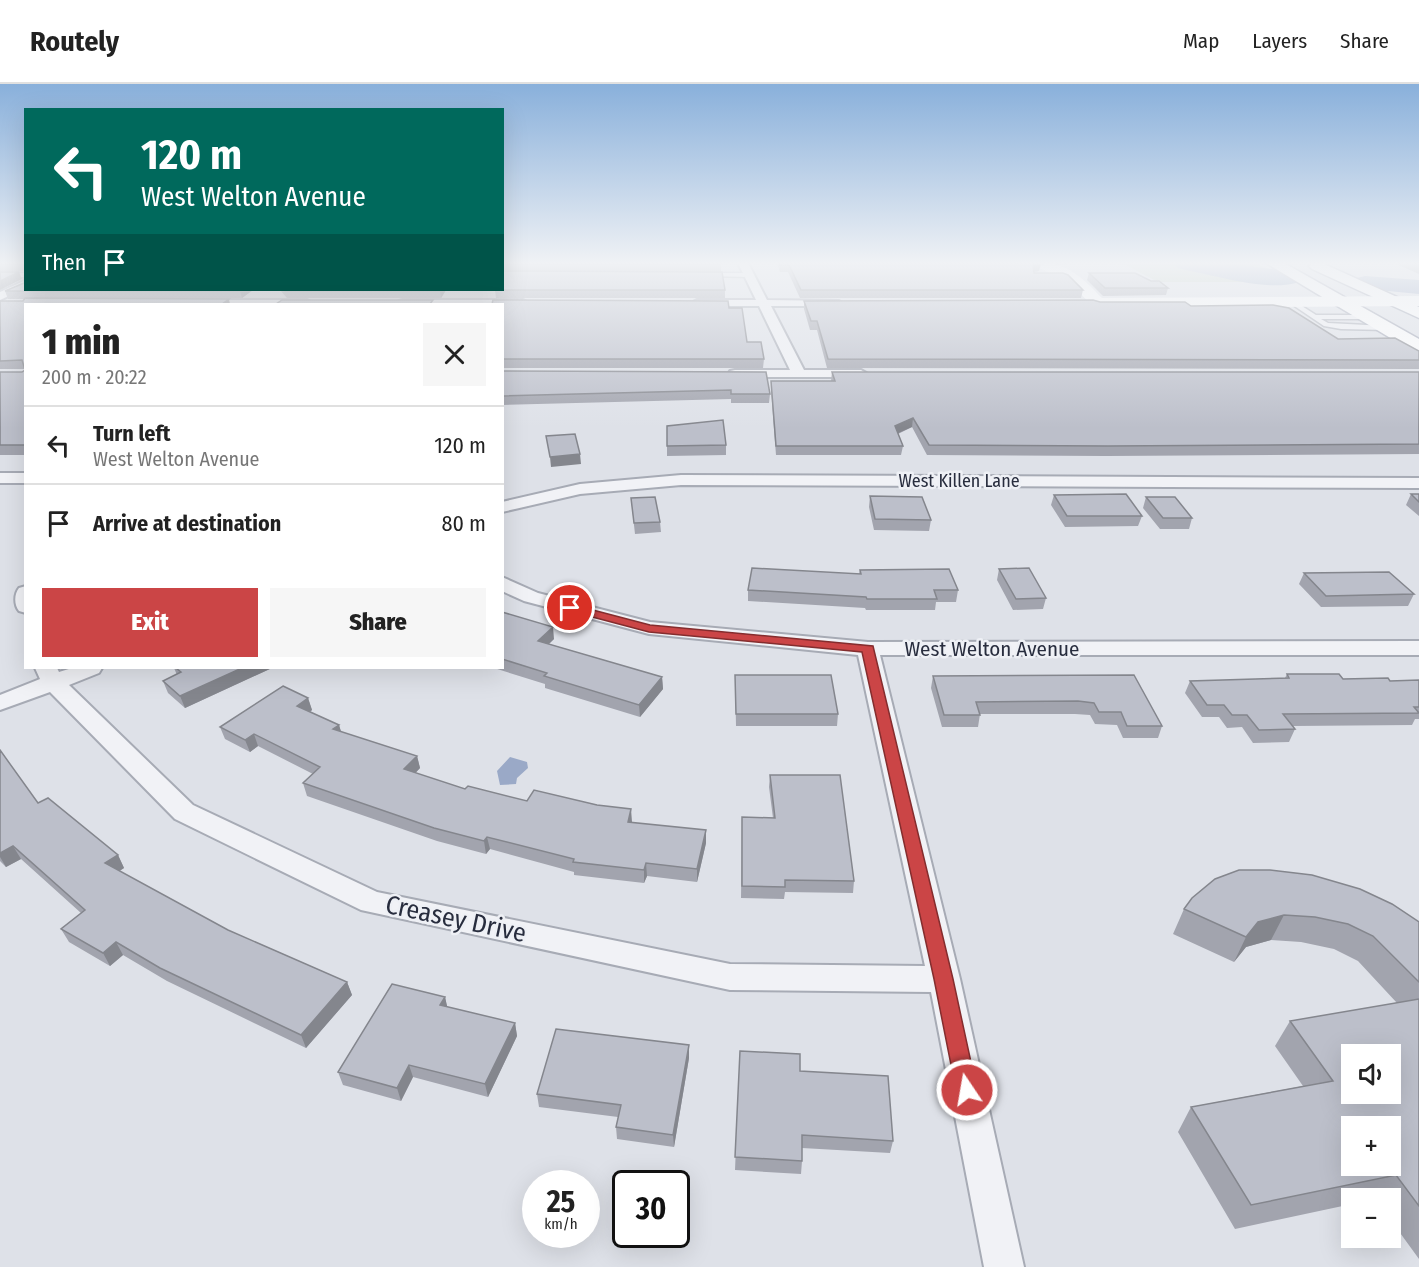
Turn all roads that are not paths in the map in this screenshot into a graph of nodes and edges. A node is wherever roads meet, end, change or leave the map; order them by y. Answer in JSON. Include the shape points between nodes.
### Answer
{"nodes":[{"id":1,"x":770,"y":318,"type":"edge"},
{"id":2,"x":1316,"y":318,"type":"edge"},
{"id":3,"x":1369,"y":318,"type":"edge"},
{"id":4,"x":1386,"y":328,"type":"junction"},
{"id":5,"x":1419,"y":347,"type":"edge"},
{"id":6,"x":716,"y":374,"type":"edge"},
{"id":7,"x":799,"y":374,"type":"junction"},
{"id":8,"x":880,"y":374,"type":"edge"},
{"id":9,"x":0,"y":478,"type":"edge"},
{"id":10,"x":24,"y":478,"type":"edge"},
{"id":11,"x":1419,"y":483,"type":"edge"},
{"id":12,"x":504,"y":507,"type":"edge"},
{"id":13,"x":504,"y":584,"type":"edge"},
{"id":14,"x":1419,"y":648,"type":"edge"},
{"id":15,"x":868,"y":649,"type":"junction"},
{"id":16,"x":85,"y":669,"type":"edge"},
{"id":17,"x":50,"y":675,"type":"edge"},
{"id":18,"x":0,"y":703,"type":"edge"},
{"id":19,"x":944,"y":979,"type":"junction"},
{"id":20,"x":1004,"y":1267,"type":"edge"}],
"edges":[{"from":1,"to":7,"type":"street"},
{"from":2,"to":4,"type":"lane","via":[[1332,326]]},
{"from":3,"to":4,"type":"main road"},
{"from":4,"to":5,"type":"main road"},
{"from":6,"to":7,"type":"street"},
{"from":7,"to":8,"type":"street"},
{"from":9,"to":10,"type":"street"},
{"from":11,"to":12,"type":"street","name":"West Killen Lane","via":[[681,480],[580,489]]},
{"from":13,"to":15,"type":"street","name":"West Welton Avenue","via":[[531,597],[649,628]]},
{"from":14,"to":15,"type":"street","name":"West Welton Avenue"},
{"from":15,"to":19,"type":"street"},
{"from":16,"to":17,"type":"street"},
{"from":17,"to":18,"type":"street"},
{"from":17,"to":19,"type":"street","name":"Creasey Drive","via":[[184,812],[371,902],[730,977]]},
{"from":19,"to":20,"type":"street"}]}
